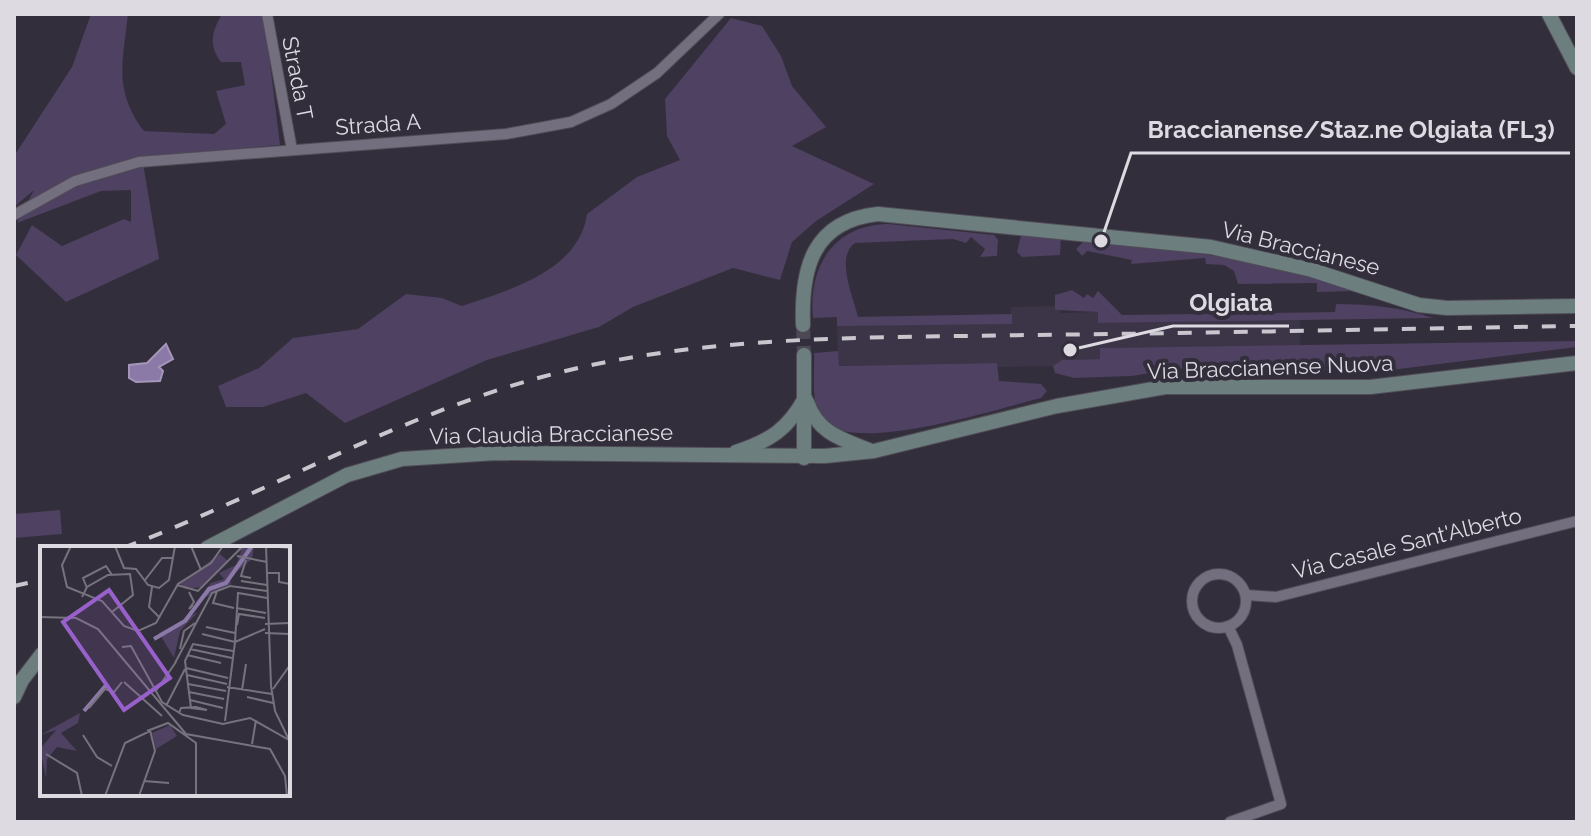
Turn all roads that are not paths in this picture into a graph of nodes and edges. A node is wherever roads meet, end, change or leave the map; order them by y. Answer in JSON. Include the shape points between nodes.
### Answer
{"nodes":[{"id":1,"x":267,"y":14,"type":"edge"},
{"id":2,"x":719,"y":14,"type":"edge"},
{"id":3,"x":1549,"y":14,"type":"edge"},
{"id":4,"x":1577,"y":68,"type":"edge"},
{"id":5,"x":292,"y":150,"type":"junction"},
{"id":6,"x":14,"y":215,"type":"edge"},
{"id":7,"x":1577,"y":306,"type":"edge"},
{"id":8,"x":803,"y":325,"type":"tunnel mouth"},
{"id":9,"x":804,"y":355,"type":"tunnel mouth"},
{"id":10,"x":1577,"y":363,"type":"edge"},
{"id":11,"x":805,"y":398,"type":"junction"},
{"id":12,"x":874,"y":451,"type":"junction"},
{"id":13,"x":725,"y":455,"type":"junction"},
{"id":14,"x":804,"y":458,"type":"junction"},
{"id":15,"x":1577,"y":521,"type":"edge"},
{"id":16,"x":211,"y":546,"type":"edge"},
{"id":17,"x":1246,"y":595,"type":"junction"},
{"id":18,"x":1228,"y":626,"type":"junction"},
{"id":19,"x":40,"y":657,"type":"edge"},
{"id":20,"x":14,"y":697,"type":"edge"},
{"id":21,"x":1230,"y":822,"type":"edge"}],
"edges":[{"from":1,"to":5,"type":"street","name":"Strada T"},
{"from":2,"to":5,"type":"street","name":"Strada A","via":[[657,73],[604,108],[571,122],[506,134]]},
{"from":3,"to":4,"type":"main road"},
{"from":5,"to":6,"type":"street","name":"Strada A","via":[[130,164],[75,181]]},
{"from":7,"to":8,"type":"main road","name":"Via Braccianese","via":[[1419,305],[1301,267],[1211,247],[878,214],[844,223],[816,249],[803,282]]},
{"from":9,"to":11,"type":"main road"},
{"from":10,"to":12,"type":"main road","name":"Via Braccianense Nuova","via":[[1370,387],[1165,387],[1057,406]]},
{"from":11,"to":12,"type":"main road","via":[[821,428]]},
{"from":11,"to":13,"type":"main road","via":[[782,431]]},
{"from":11,"to":14,"type":"main road"},
{"from":12,"to":14,"type":"main road"},
{"from":13,"to":14,"type":"main road"},
{"from":13,"to":16,"type":"main road","name":"Via Claudia Braccianese","via":[[496,453],[402,459],[347,475]]},
{"from":15,"to":17,"type":"street","name":"Via Casale Sant'Alberto","via":[[1276,597]]},
{"from":17,"to":18,"type":"street","via":[[1240,617]]},
{"from":17,"to":18,"type":"street","via":[[1227,574],[1209,575],[1195,587],[1191,606],[1201,622]]},
{"from":18,"to":21,"type":"street","via":[[1281,804]]},
{"from":19,"to":20,"type":"main road"}]}
